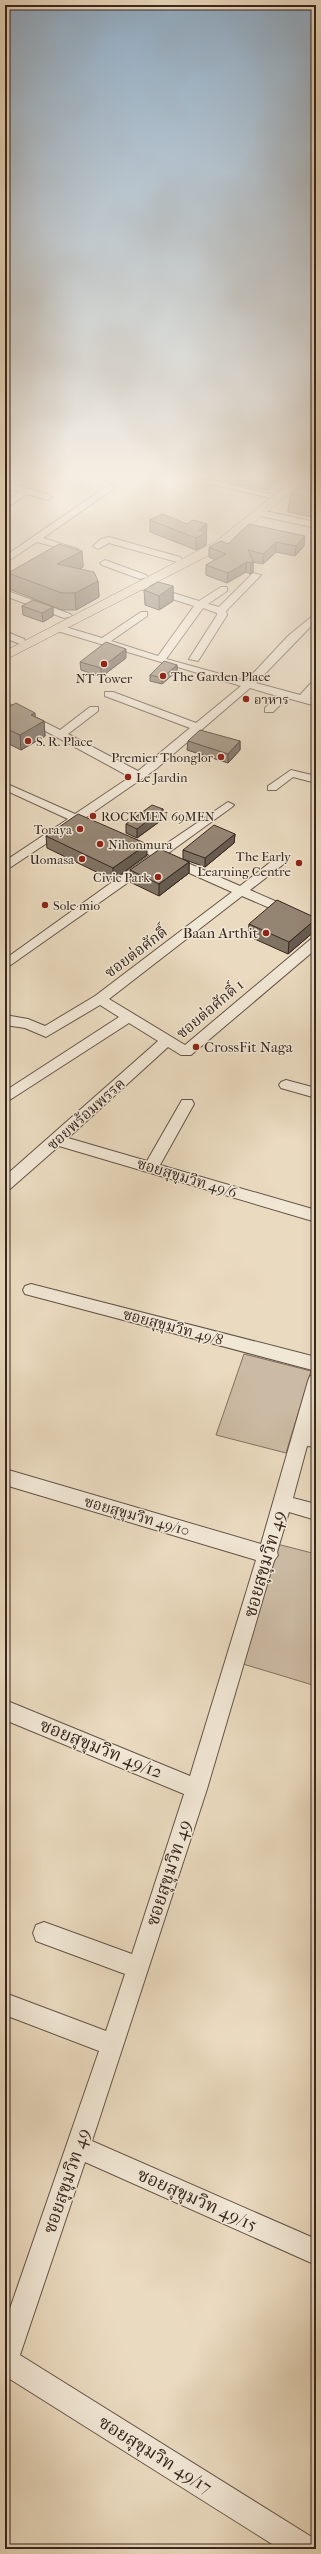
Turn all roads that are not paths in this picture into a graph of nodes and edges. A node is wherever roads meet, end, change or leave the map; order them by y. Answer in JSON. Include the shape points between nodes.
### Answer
{"nodes":[{"id":1,"x":24,"y":599,"type":"edge"},
{"id":2,"x":108,"y":599,"type":"edge"},
{"id":3,"x":186,"y":599,"type":"edge"},
{"id":4,"x":209,"y":599,"type":"edge"},
{"id":5,"x":232,"y":599,"type":"edge"},
{"id":6,"x":200,"y":605,"type":"junction"},
{"id":7,"x":221,"y":611,"type":"junction"},
{"id":8,"x":144,"y":614,"type":"dead end"},
{"id":9,"x":316,"y":616,"type":"edge"},
{"id":10,"x":72,"y":618,"type":"junction"},
{"id":11,"x":54,"y":627,"type":"junction"},
{"id":12,"x":5,"y":634,"type":"edge"},
{"id":13,"x":20,"y":641,"type":"junction"},
{"id":14,"x":102,"y":642,"type":"junction"},
{"id":15,"x":5,"y":649,"type":"edge"},
{"id":16,"x":5,"y":656,"type":"edge"},
{"id":17,"x":194,"y":658,"type":"dead end"},
{"id":18,"x":160,"y":660,"type":"junction"},
{"id":19,"x":250,"y":683,"type":"junction"},
{"id":20,"x":316,"y":684,"type":"edge"},
{"id":21,"x":109,"y":694,"type":"dead end"},
{"id":22,"x":285,"y":694,"type":"junction"},
{"id":23,"x":303,"y":699,"type":"junction"},
{"id":24,"x":316,"y":703,"type":"edge"},
{"id":25,"x":5,"y":705,"type":"edge"},
{"id":26,"x":94,"y":709,"type":"dead end"},
{"id":27,"x":269,"y":710,"type":"dead end"},
{"id":28,"x":199,"y":728,"type":"junction"},
{"id":29,"x":60,"y":734,"type":"junction"},
{"id":30,"x":138,"y":776,"type":"junction"},
{"id":31,"x":316,"y":780,"type":"edge"},
{"id":32,"x":5,"y":786,"type":"edge"},
{"id":33,"x":272,"y":788,"type":"dead end"},
{"id":34,"x":228,"y":805,"type":"dead end"},
{"id":35,"x":77,"y":819,"type":"junction"},
{"id":36,"x":94,"y":826,"type":"edge"},
{"id":37,"x":114,"y":835,"type":"edge"},
{"id":38,"x":157,"y":854,"type":"junction"},
{"id":39,"x":281,"y":860,"type":"dead end"},
{"id":40,"x":5,"y":868,"type":"edge"},
{"id":41,"x":241,"y":891,"type":"junction"},
{"id":42,"x":316,"y":924,"type":"edge"},
{"id":43,"x":316,"y":942,"type":"edge"},
{"id":44,"x":5,"y":965,"type":"edge"},
{"id":45,"x":100,"y":999,"type":"junction"},
{"id":46,"x":129,"y":1017,"type":"junction"},
{"id":47,"x":5,"y":1020,"type":"edge"},
{"id":48,"x":167,"y":1041,"type":"junction"},
{"id":49,"x":286,"y":1085,"type":"dead end"},
{"id":50,"x":316,"y":1093,"type":"edge"},
{"id":51,"x":5,"y":1098,"type":"edge"},
{"id":52,"x":187,"y":1104,"type":"dead end"},
{"id":53,"x":58,"y":1140,"type":"junction"},
{"id":54,"x":150,"y":1167,"type":"junction"},
{"id":55,"x":5,"y":1185,"type":"edge"},
{"id":56,"x":316,"y":1216,"type":"edge"},
{"id":57,"x":30,"y":1290,"type":"dead end"},
{"id":58,"x":316,"y":1364,"type":"edge"},
{"id":59,"x":316,"y":1381,"type":"edge"},
{"id":60,"x":309,"y":1438,"type":"edge"},
{"id":61,"x":5,"y":1477,"type":"edge"},
{"id":62,"x":283,"y":1503,"type":"junction"},
{"id":63,"x":316,"y":1512,"type":"edge"},
{"id":64,"x":269,"y":1555,"type":"junction"},
{"id":65,"x":5,"y":1710,"type":"edge"},
{"id":66,"x":197,"y":1789,"type":"junction"},
{"id":67,"x":44,"y":1934,"type":"dead end"},
{"id":68,"x":138,"y":1967,"type":"junction"},
{"id":69,"x":5,"y":2004,"type":"edge"},
{"id":70,"x":112,"y":2044,"type":"junction"},
{"id":71,"x":79,"y":2147,"type":"junction"},
{"id":72,"x":316,"y":2252,"type":"edge"},
{"id":73,"x":10,"y":2330,"type":"edge"},
{"id":74,"x":5,"y":2361,"type":"edge"},
{"id":75,"x":305,"y":2549,"type":"edge"}],
"edges":[{"from":1,"to":10,"type":"street"},
{"from":2,"to":10,"type":"main road"},
{"from":3,"to":6,"type":"street"},
{"from":4,"to":6,"type":"street"},
{"from":5,"to":7,"type":"street"},
{"from":6,"to":7,"type":"street"},
{"from":6,"to":18,"type":"street"},
{"from":7,"to":17,"type":"street","via":[[222,615]]},
{"from":8,"to":14,"type":"street"},
{"from":9,"to":19,"type":"street"},
{"from":10,"to":11,"type":"main road"},
{"from":11,"to":13,"type":"main road"},
{"from":11,"to":14,"type":"street"},
{"from":11,"to":16,"type":"main road"},
{"from":12,"to":13,"type":"street"},
{"from":13,"to":15,"type":"main road"},
{"from":14,"to":18,"type":"street"},
{"from":18,"to":19,"type":"street"},
{"from":19,"to":22,"type":"street"},
{"from":19,"to":28,"type":"street"},
{"from":20,"to":23,"type":"street"},
{"from":21,"to":28,"type":"street"},
{"from":22,"to":23,"type":"street"},
{"from":22,"to":27,"type":"street"},
{"from":23,"to":24,"type":"street"},
{"from":25,"to":29,"type":"street"},
{"from":26,"to":29,"type":"street"},
{"from":28,"to":30,"type":"street"},
{"from":29,"to":30,"type":"street"},
{"from":30,"to":35,"type":"street"},
{"from":31,"to":33,"type":"street","via":[[291,773]]},
{"from":32,"to":35,"type":"street"},
{"from":34,"to":38,"type":"street"},
{"from":35,"to":36,"type":"street"},
{"from":35,"to":40,"type":"street"},
{"from":37,"to":38,"type":"street"},
{"from":38,"to":41,"type":"street"},
{"from":38,"to":44,"type":"street"},
{"from":39,"to":41,"type":"street","name":"ซอยต่อศักดิ์"},
{"from":41,"to":42,"type":"street"},
{"from":41,"to":45,"type":"street","name":"ซอยต่อศักดิ์"},
{"from":43,"to":48,"type":"street","name":"ซอยต่อศักดิ์ 1","via":[[187,1051],[183,1052]]},
{"from":45,"to":46,"type":"street","name":"ซอยต่อศักดิ์ 1"},
{"from":45,"to":47,"type":"street","name":"ซอยต่อศักดิ์","via":[[46,1032],[28,1024]]},
{"from":46,"to":48,"type":"street","name":"ซอยต่อศักดิ์ 1"},
{"from":46,"to":51,"type":"street"},
{"from":48,"to":53,"type":"street","name":"ซอยพร้อมพรรค"},
{"from":49,"to":50,"type":"street"},
{"from":52,"to":54,"type":"street"},
{"from":53,"to":54,"type":"street","name":"ซอยสุขุมวิท 49/6"},
{"from":53,"to":55,"type":"street","name":"ซอยพร้อมพรรค"},
{"from":54,"to":56,"type":"street","name":"ซอยสุขุมวิท 49/6"},
{"from":57,"to":58,"type":"street","name":"ซอยสุขุมวิท 49/8"},
{"from":59,"to":60,"type":"street","name":"ซอยสุขุมวิท 49"},
{"from":60,"to":62,"type":"street","name":"ซอยสุขุมวิท 49"},
{"from":61,"to":64,"type":"street","name":"ซอยสุขุมวิท 49/10"},
{"from":62,"to":63,"type":"street"},
{"from":62,"to":64,"type":"street","name":"ซอยสุขุมวิท 49"},
{"from":64,"to":66,"type":"street","name":"ซอยสุขุมวิท 49"},
{"from":65,"to":66,"type":"street","name":"ซอยสุขุมวิท 49/12"},
{"from":66,"to":68,"type":"street","name":"ซอยสุขุมวิท 49"},
{"from":67,"to":68,"type":"street"},
{"from":68,"to":70,"type":"street","name":"ซอยสุขุมวิท 49"},
{"from":69,"to":70,"type":"street"},
{"from":70,"to":71,"type":"street","name":"ซอยสุขุมวิท 49"},
{"from":71,"to":72,"type":"street","name":"ซอยสุขุมวิท 49/15"},
{"from":71,"to":73,"type":"street","name":"ซอยสุขุมวิท 49"},
{"from":73,"to":74,"type":"street","name":"ซอยสุขุมวิท 49"},
{"from":74,"to":75,"type":"street","name":"ซอยสุขุมวิท 49/17"}]}
